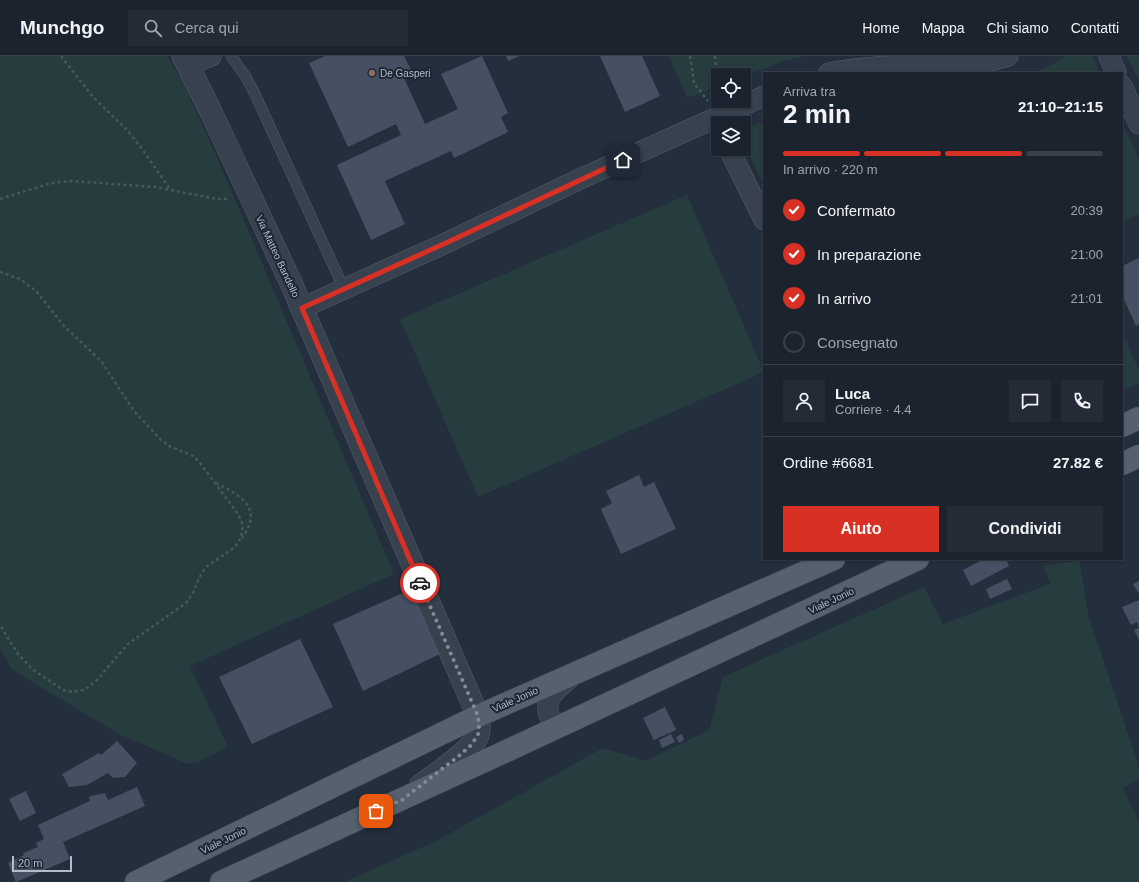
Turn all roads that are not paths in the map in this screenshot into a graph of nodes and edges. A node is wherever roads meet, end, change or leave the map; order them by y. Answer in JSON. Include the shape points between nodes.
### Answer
{"nodes":[{"id":1,"x":211,"y":56,"type":"edge"},
{"id":2,"x":231,"y":56,"type":"edge"},
{"id":3,"x":1008,"y":56,"type":"edge"},
{"id":4,"x":1109,"y":56,"type":"edge"},
{"id":5,"x":186,"y":61,"type":"edge"},
{"id":6,"x":834,"y":72,"type":"edge"},
{"id":7,"x":1116,"y":72,"type":"edge"},
{"id":8,"x":1123,"y":88,"type":"edge"},
{"id":9,"x":763,"y":97,"type":"edge"},
{"id":10,"x":726,"y":116,"type":"edge"},
{"id":11,"x":711,"y":124,"type":"edge"},
{"id":12,"x":1139,"y":124,"type":"edge"},
{"id":13,"x":732,"y":156,"type":"edge"},
{"id":14,"x":763,"y":218,"type":"edge"},
{"id":15,"x":344,"y":289,"type":"junction"},
{"id":16,"x":302,"y":308,"type":"junction"},
{"id":17,"x":1139,"y":418,"type":"edge"},
{"id":18,"x":1123,"y":426,"type":"edge"},
{"id":19,"x":1139,"y":456,"type":"edge"},
{"id":20,"x":1123,"y":464,"type":"edge"},
{"id":21,"x":832,"y":560,"type":"edge"},
{"id":22,"x":916,"y":560,"type":"edge"},
{"id":23,"x":578,"y":671,"type":"junction"},
{"id":24,"x":478,"y":716,"type":"junction"},
{"id":25,"x":556,"y":728,"type":"junction"},
{"id":26,"x":402,"y":800,"type":"junction"},
{"id":27,"x":136,"y":882,"type":"edge"},
{"id":28,"x":221,"y":882,"type":"edge"}],
"edges":[{"from":1,"to":5,"type":"street"},
{"from":2,"to":15,"type":"lane","via":[[255,94]]},
{"from":3,"to":6,"type":"street","via":[[972,64],[895,66]]},
{"from":4,"to":7,"type":"street"},
{"from":5,"to":16,"type":"street","name":"Via Matteo Bandello"},
{"from":8,"to":12,"type":"street"},
{"from":9,"to":10,"type":"street"},
{"from":11,"to":15,"type":"street","via":[[582,178]]},
{"from":13,"to":14,"type":"street"},
{"from":15,"to":16,"type":"street"},
{"from":16,"to":24,"type":"street","name":"Via Matteo Bandello"},
{"from":17,"to":18,"type":"main road"},
{"from":19,"to":20,"type":"main road"},
{"from":21,"to":23,"type":"main road","name":"Viale Jonio"},
{"from":22,"to":25,"type":"main road","name":"Viale Jonio"},
{"from":23,"to":24,"type":"main road","name":"Viale Jonio"},
{"from":23,"to":25,"type":"street","via":[[554,691],[548,702],[548,712]]},
{"from":24,"to":26,"type":"street","via":[[478,735],[471,745]]},
{"from":24,"to":27,"type":"main road","name":"Viale Jonio"},
{"from":25,"to":26,"type":"main road","name":"Viale Jonio"},
{"from":26,"to":28,"type":"main road","name":"Viale Jonio"}]}
